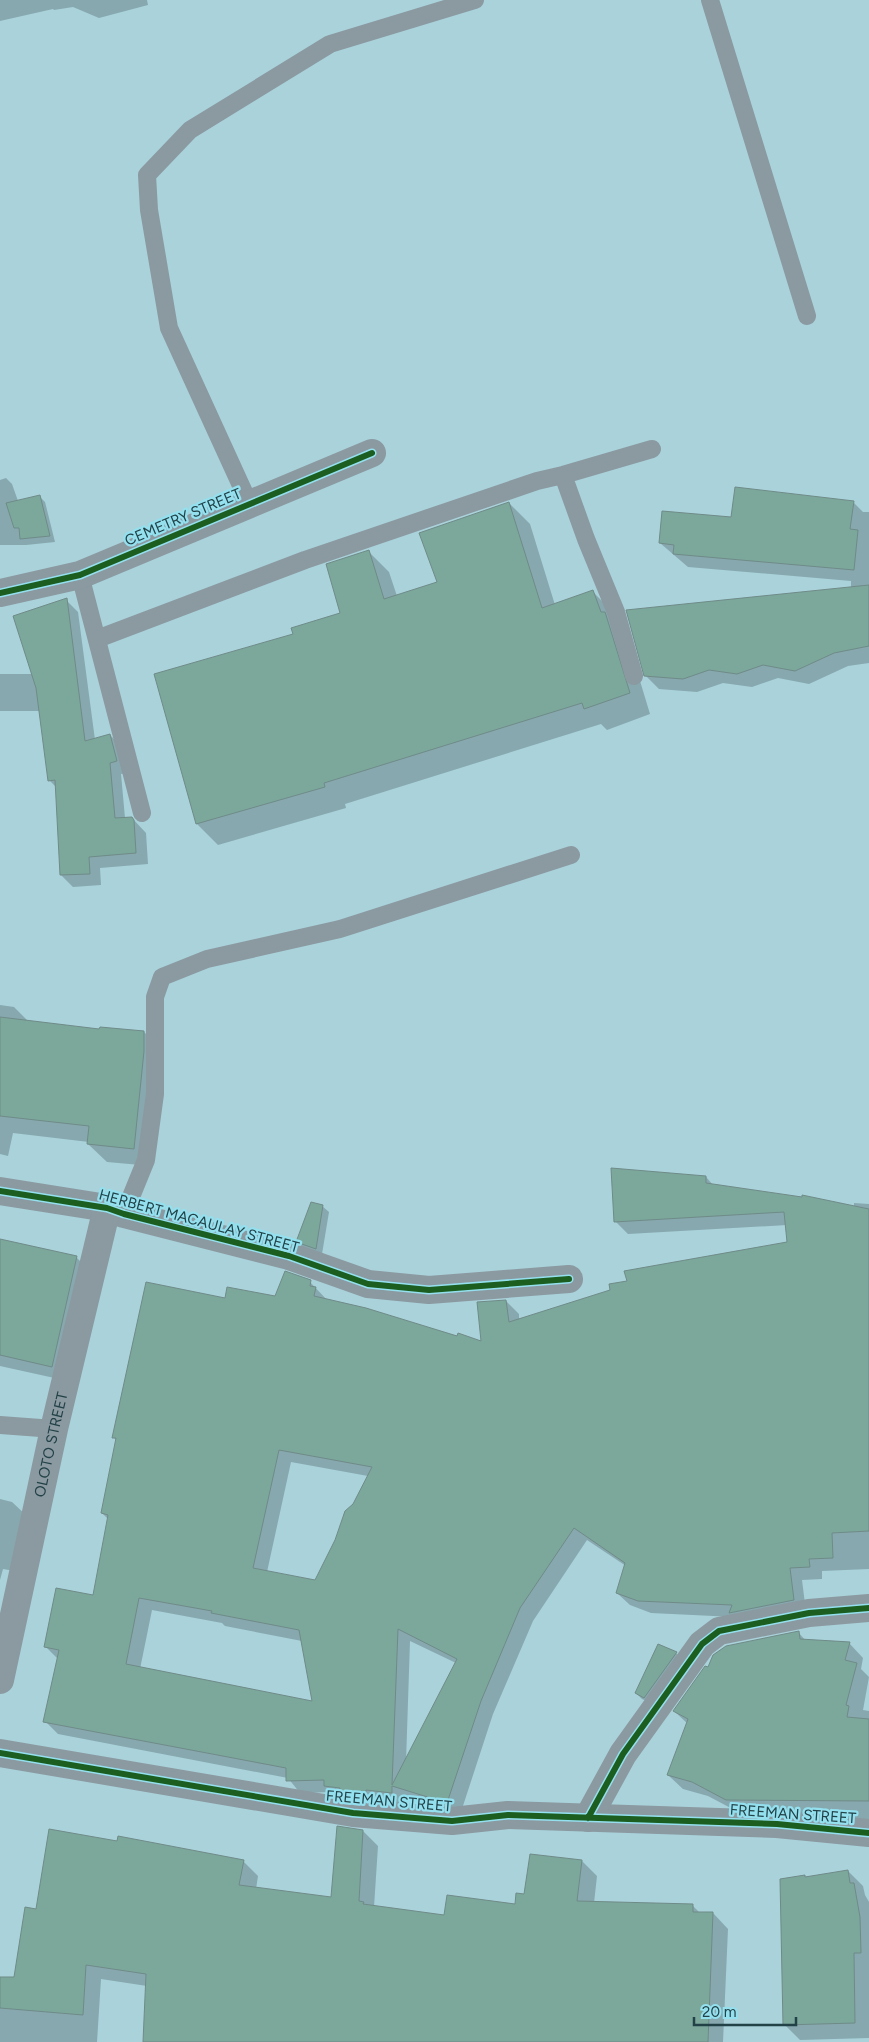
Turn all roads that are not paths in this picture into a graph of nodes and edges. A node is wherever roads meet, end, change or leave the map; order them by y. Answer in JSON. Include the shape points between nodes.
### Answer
{"nodes":[{"id":1,"x":475,"y":0,"type":"edge"},
{"id":2,"x":710,"y":0,"type":"edge"},
{"id":3,"x":807,"y":316,"type":"dead end"},
{"id":4,"x":652,"y":449,"type":"dead end"},
{"id":5,"x":372,"y":453,"type":"dead end"},
{"id":6,"x":564,"y":475,"type":"junction"},
{"id":7,"x":249,"y":503,"type":"junction"},
{"id":8,"x":80,"y":575,"type":"junction"},
{"id":9,"x":0,"y":593,"type":"edge"},
{"id":10,"x":97,"y":639,"type":"junction"},
{"id":11,"x":634,"y":676,"type":"dead end"},
{"id":12,"x":142,"y":813,"type":"dead end"},
{"id":13,"x":571,"y":855,"type":"dead end"},
{"id":14,"x":0,"y":1191,"type":"edge"},
{"id":15,"x":115,"y":1211,"type":"junction"},
{"id":16,"x":569,"y":1279,"type":"dead end"},
{"id":17,"x":0,"y":1425,"type":"edge"},
{"id":18,"x":54,"y":1428,"type":"junction"},
{"id":19,"x":869,"y":1608,"type":"edge"},
{"id":20,"x":0,"y":1680,"type":"edge"},
{"id":21,"x":0,"y":1754,"type":"edge"},
{"id":22,"x":588,"y":1818,"type":"junction"},
{"id":23,"x":869,"y":1833,"type":"edge"}],
"edges":[{"from":1,"to":7,"type":"lane","via":[[330,44],[190,130],[147,175],[149,210],[169,328]]},
{"from":2,"to":3,"type":"lane"},
{"from":4,"to":6,"type":"lane"},
{"from":5,"to":7,"type":"street","name":"CEMETRY STREET"},
{"from":6,"to":10,"type":"lane","via":[[537,481],[305,560]]},
{"from":6,"to":11,"type":"lane","via":[[616,612]]},
{"from":7,"to":8,"type":"street","name":"CEMETRY STREET"},
{"from":8,"to":9,"type":"street","name":"CEMETRY STREET"},
{"from":8,"to":10,"type":"lane"},
{"from":10,"to":12,"type":"lane"},
{"from":13,"to":15,"type":"lane","via":[[340,929],[207,959],[162,977],[155,997],[155,1094],[146,1160]]},
{"from":14,"to":15,"type":"street","name":"HERBERT MACAULAY STREET"},
{"from":15,"to":16,"type":"street","name":"HERBERT MACAULAY STREET","via":[[289,1256],[368,1284],[430,1290]]},
{"from":15,"to":18,"type":"street","name":"OLOTO STREET"},
{"from":17,"to":18,"type":"lane"},
{"from":18,"to":20,"type":"street","name":"OLOTO STREET"},
{"from":19,"to":22,"type":"street","via":[[809,1613],[719,1631],[702,1644],[623,1754]]},
{"from":21,"to":22,"type":"street","name":"FREEMAN STREET","via":[[353,1813],[452,1821],[508,1815]]},
{"from":22,"to":23,"type":"street","name":"FREEMAN STREET","via":[[777,1824]]}]}
